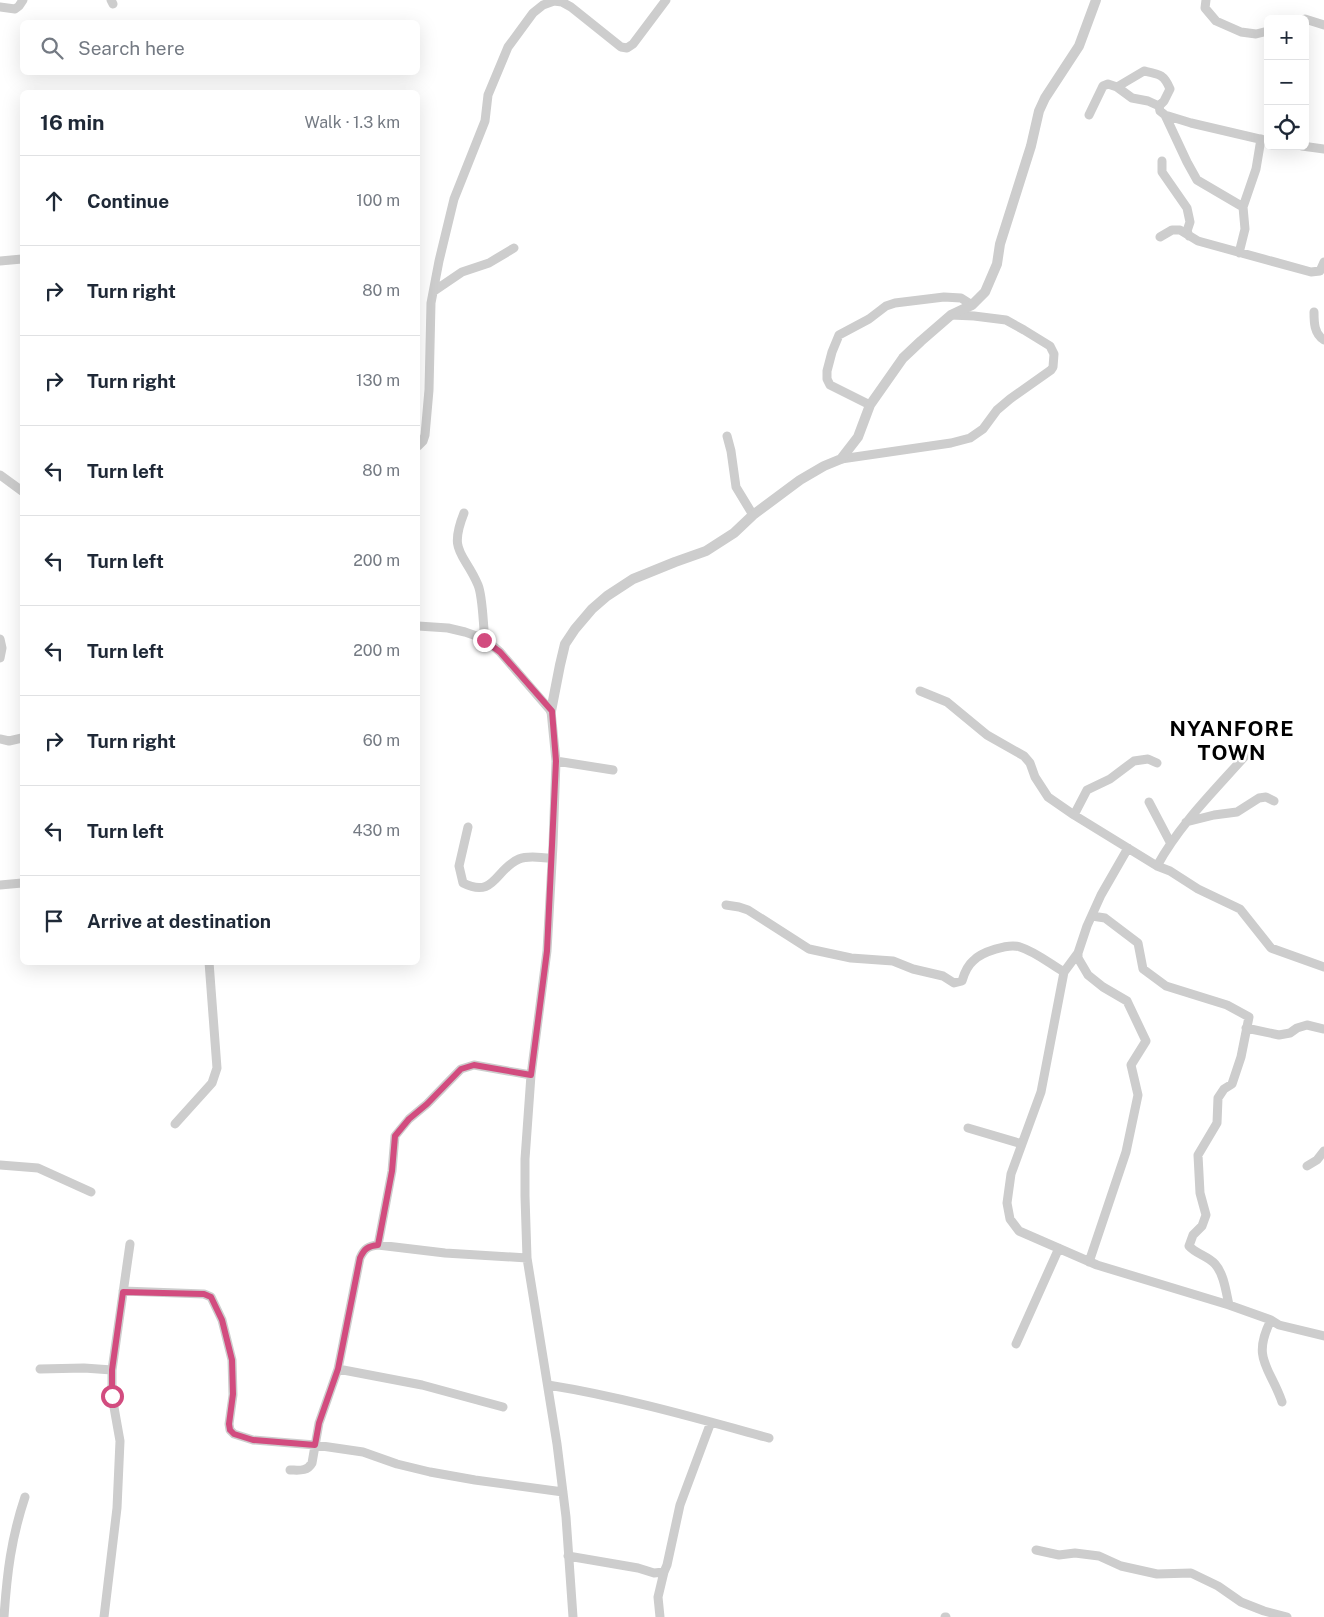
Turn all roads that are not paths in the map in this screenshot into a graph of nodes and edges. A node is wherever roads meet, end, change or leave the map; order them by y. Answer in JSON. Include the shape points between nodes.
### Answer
{"nodes":[{"id":1,"x":23,"y":0,"type":"edge"},
{"id":2,"x":666,"y":0,"type":"edge"},
{"id":3,"x":1096,"y":0,"type":"edge"},
{"id":4,"x":1206,"y":0,"type":"edge"},
{"id":5,"x":0,"y":7,"type":"edge"},
{"id":6,"x":1309,"y":20,"type":"edge"},
{"id":7,"x":1324,"y":25,"type":"edge"},
{"id":8,"x":1264,"y":32,"type":"edge"},
{"id":9,"x":1117,"y":87,"type":"junction"},
{"id":10,"x":1159,"y":106,"type":"junction"},
{"id":11,"x":1089,"y":114,"type":"dead end"},
{"id":12,"x":1165,"y":115,"type":"junction"},
{"id":13,"x":1264,"y":140,"type":"edge"},
{"id":14,"x":1264,"y":143,"type":"edge"},
{"id":15,"x":1309,"y":147,"type":"edge"},
{"id":16,"x":1324,"y":149,"type":"edge"},
{"id":17,"x":1162,"y":161,"type":"dead end"},
{"id":18,"x":1243,"y":208,"type":"junction"},
{"id":19,"x":1160,"y":236,"type":"dead end"},
{"id":20,"x":1189,"y":236,"type":"junction"},
{"id":21,"x":514,"y":248,"type":"dead end"},
{"id":22,"x":1240,"y":253,"type":"junction"},
{"id":23,"x":20,"y":259,"type":"edge"},
{"id":24,"x":0,"y":261,"type":"edge"},
{"id":25,"x":1324,"y":263,"type":"edge"},
{"id":26,"x":434,"y":291,"type":"junction"},
{"id":27,"x":972,"y":305,"type":"junction"},
{"id":28,"x":1314,"y":312,"type":"dead end"},
{"id":29,"x":951,"y":315,"type":"junction"},
{"id":30,"x":1324,"y":340,"type":"edge"},
{"id":31,"x":870,"y":405,"type":"junction"},
{"id":32,"x":727,"y":436,"type":"dead end"},
{"id":33,"x":420,"y":444,"type":"edge"},
{"id":34,"x":841,"y":459,"type":"junction"},
{"id":35,"x":0,"y":475,"type":"edge"},
{"id":36,"x":20,"y":489,"type":"edge"},
{"id":37,"x":464,"y":513,"type":"dead end"},
{"id":38,"x":753,"y":515,"type":"junction"},
{"id":39,"x":420,"y":626,"type":"edge"},
{"id":40,"x":0,"y":639,"type":"edge"},
{"id":41,"x":484,"y":640,"type":"junction"},
{"id":42,"x":0,"y":658,"type":"edge"},
{"id":43,"x":920,"y":692,"type":"dead end"},
{"id":44,"x":552,"y":711,"type":"junction"},
{"id":45,"x":20,"y":738,"type":"edge"},
{"id":46,"x":0,"y":739,"type":"edge"},
{"id":47,"x":1246,"y":755,"type":"dead end"},
{"id":48,"x":556,"y":761,"type":"junction"},
{"id":49,"x":1157,"y":762,"type":"dead end"},
{"id":50,"x":613,"y":770,"type":"dead end"},
{"id":51,"x":1274,"y":801,"type":"dead end"},
{"id":52,"x":1149,"y":802,"type":"dead end"},
{"id":53,"x":1074,"y":815,"type":"junction"},
{"id":54,"x":1186,"y":822,"type":"junction"},
{"id":55,"x":468,"y":827,"type":"dead end"},
{"id":56,"x":1170,"y":842,"type":"junction"},
{"id":57,"x":1128,"y":848,"type":"junction"},
{"id":58,"x":551,"y":858,"type":"junction"},
{"id":59,"x":1157,"y":866,"type":"junction"},
{"id":60,"x":20,"y":882,"type":"edge"},
{"id":61,"x":0,"y":885,"type":"edge"},
{"id":62,"x":726,"y":905,"type":"dead end"},
{"id":63,"x":1092,"y":916,"type":"junction"},
{"id":64,"x":1078,"y":953,"type":"junction"},
{"id":65,"x":209,"y":965,"type":"edge"},
{"id":66,"x":1324,"y":967,"type":"edge"},
{"id":67,"x":1064,"y":972,"type":"junction"},
{"id":68,"x":1246,"y":1028,"type":"junction"},
{"id":69,"x":1324,"y":1029,"type":"edge"},
{"id":70,"x":531,"y":1075,"type":"junction"},
{"id":71,"x":175,"y":1124,"type":"dead end"},
{"id":72,"x":968,"y":1128,"type":"dead end"},
{"id":73,"x":1022,"y":1144,"type":"junction"},
{"id":74,"x":1324,"y":1151,"type":"edge"},
{"id":75,"x":0,"y":1165,"type":"edge"},
{"id":76,"x":1307,"y":1166,"type":"dead end"},
{"id":77,"x":90,"y":1192,"type":"dead end"},
{"id":78,"x":130,"y":1244,"type":"dead end"},
{"id":79,"x":378,"y":1245,"type":"junction"},
{"id":80,"x":1059,"y":1248,"type":"junction"},
{"id":81,"x":527,"y":1258,"type":"junction"},
{"id":82,"x":1089,"y":1262,"type":"junction"},
{"id":83,"x":123,"y":1292,"type":"junction"},
{"id":84,"x":1229,"y":1305,"type":"junction"},
{"id":85,"x":1271,"y":1320,"type":"junction"},
{"id":86,"x":1324,"y":1336,"type":"edge"},
{"id":87,"x":1016,"y":1344,"type":"dead end"},
{"id":88,"x":40,"y":1369,"type":"dead end"},
{"id":89,"x":338,"y":1369,"type":"junction"},
{"id":90,"x":112,"y":1370,"type":"junction"},
{"id":91,"x":548,"y":1385,"type":"junction"},
{"id":92,"x":1282,"y":1402,"type":"dead end"},
{"id":93,"x":503,"y":1407,"type":"dead end"},
{"id":94,"x":711,"y":1422,"type":"junction"},
{"id":95,"x":769,"y":1438,"type":"dead end"},
{"id":96,"x":315,"y":1445,"type":"junction"},
{"id":97,"x":290,"y":1470,"type":"dead end"},
{"id":98,"x":563,"y":1492,"type":"junction"},
{"id":99,"x":25,"y":1497,"type":"dead end"},
{"id":100,"x":1036,"y":1550,"type":"dead end"},
{"id":101,"x":568,"y":1556,"type":"junction"},
{"id":102,"x":664,"y":1572,"type":"junction"},
{"id":103,"x":4,"y":1617,"type":"edge"},
{"id":104,"x":104,"y":1617,"type":"edge"},
{"id":105,"x":573,"y":1617,"type":"edge"},
{"id":106,"x":660,"y":1617,"type":"edge"},
{"id":107,"x":1287,"y":1617,"type":"edge"}],
"edges":[{"from":1,"to":5,"type":"street","via":[[15,9]]},
{"from":2,"to":26,"type":"street","via":[[633,44],[626,48],[562,2],[543,5],[524,24],[508,47],[488,95],[485,121],[454,198]]},
{"from":3,"to":27,"type":"street","via":[[1079,46],[1039,111],[997,264],[985,292]]},
{"from":4,"to":8,"type":"street","via":[[1205,8],[1216,21],[1241,32]]},
{"from":6,"to":7,"type":"street"},
{"from":9,"to":10,"type":"street","via":[[1132,98]]},
{"from":9,"to":10,"type":"street","via":[[1144,71],[1162,76],[1170,89]]},
{"from":9,"to":11,"type":"street","via":[[1103,86]]},
{"from":10,"to":12,"type":"street"},
{"from":12,"to":13,"type":"street"},
{"from":12,"to":18,"type":"street","via":[[1197,180]]},
{"from":14,"to":18,"type":"street"},
{"from":15,"to":16,"type":"street"},
{"from":17,"to":20,"type":"street","via":[[1162,172],[1187,208]]},
{"from":18,"to":22,"type":"street","via":[[1245,229]]},
{"from":19,"to":20,"type":"street","via":[[1172,230],[1180,230]]},
{"from":20,"to":22,"type":"street"},
{"from":21,"to":26,"type":"street","via":[[489,263],[462,272]]},
{"from":22,"to":25,"type":"street","via":[[1311,272],[1320,271]]},
{"from":23,"to":24,"type":"street"},
{"from":26,"to":33,"type":"street","via":[[425,435]]},
{"from":27,"to":29,"type":"street"},
{"from":27,"to":31,"type":"street","via":[[961,298],[944,297],[895,302],[839,335],[827,379],[830,385]]},
{"from":28,"to":30,"type":"street","via":[[1317,333]]},
{"from":29,"to":31,"type":"street","via":[[902,358]]},
{"from":29,"to":34,"type":"street","via":[[1006,320],[1050,346],[1054,354],[1053,367],[997,410],[983,429],[970,438]]},
{"from":31,"to":34,"type":"street","via":[[858,437]]},
{"from":32,"to":38,"type":"street","via":[[736,486]]},
{"from":34,"to":38,"type":"street","via":[[800,480]]},
{"from":35,"to":36,"type":"street"},
{"from":37,"to":41,"type":"street","via":[[457,547],[479,586]]},
{"from":38,"to":44,"type":"street","via":[[734,533],[706,551],[633,579],[592,609],[565,644]]},
{"from":39,"to":41,"type":"street","via":[[448,628]]},
{"from":40,"to":42,"type":"street"},
{"from":41,"to":44,"type":"street","via":[[500,652]]},
{"from":43,"to":53,"type":"street","via":[[947,702],[987,735],[1024,756],[1048,798]]},
{"from":44,"to":48,"type":"street"},
{"from":45,"to":46,"type":"street"},
{"from":47,"to":54,"type":"street"},
{"from":48,"to":50,"type":"street"},
{"from":48,"to":58,"type":"street"},
{"from":49,"to":53,"type":"street","via":[[1148,759],[1134,761],[1110,779],[1087,790]]},
{"from":51,"to":54,"type":"street","via":[[1266,796],[1238,812]]},
{"from":52,"to":56,"type":"street"},
{"from":53,"to":57,"type":"street"},
{"from":54,"to":56,"type":"street"},
{"from":55,"to":58,"type":"street","via":[[459,866],[463,883],[472,887],[482,888],[496,880],[510,864],[520,859]]},
{"from":56,"to":59,"type":"street"},
{"from":57,"to":59,"type":"street"},
{"from":57,"to":63,"type":"street"},
{"from":58,"to":70,"type":"street","via":[[547,951]]},
{"from":59,"to":66,"type":"street","via":[[1240,908],[1271,948]]},
{"from":60,"to":61,"type":"street"},
{"from":62,"to":67,"type":"street","via":[[748,910],[809,949],[851,958],[893,961],[943,976],[954,983],[962,981],[972,961],[998,948],[1018,946]]},
{"from":63,"to":64,"type":"street"},
{"from":63,"to":68,"type":"street","via":[[1105,918],[1138,943],[1144,969],[1166,986],[1227,1005],[1249,1017]]},
{"from":64,"to":67,"type":"street"},
{"from":64,"to":82,"type":"street","via":[[1088,975],[1128,1001],[1146,1041],[1130,1065],[1138,1095],[1126,1152]]},
{"from":65,"to":71,"type":"street","via":[[217,1068],[212,1083]]},
{"from":67,"to":73,"type":"street","via":[[1041,1092]]},
{"from":68,"to":69,"type":"street","via":[[1280,1035],[1307,1025]]},
{"from":68,"to":84,"type":"street","via":[[1232,1084],[1218,1098],[1217,1123],[1198,1155],[1200,1193],[1206,1215],[1189,1246],[1214,1264],[1225,1286]]},
{"from":70,"to":79,"type":"street","via":[[467,1066],[409,1119],[395,1136]]},
{"from":70,"to":81,"type":"street","via":[[524,1196]]},
{"from":72,"to":73,"type":"street"},
{"from":73,"to":80,"type":"street","via":[[1011,1174],[1007,1203],[1010,1219],[1019,1230]]},
{"from":74,"to":76,"type":"street"},
{"from":75,"to":77,"type":"street","via":[[38,1168]]},
{"from":78,"to":83,"type":"street"},
{"from":79,"to":81,"type":"street"},
{"from":79,"to":89,"type":"street","via":[[364,1250],[360,1258]]},
{"from":80,"to":82,"type":"street"},
{"from":80,"to":87,"type":"street"},
{"from":81,"to":91,"type":"street"},
{"from":82,"to":84,"type":"street"},
{"from":83,"to":90,"type":"street"},
{"from":83,"to":96,"type":"street","via":[[204,1294],[211,1297],[222,1320],[232,1360],[230,1430],[253,1440]]},
{"from":84,"to":85,"type":"street"},
{"from":85,"to":86,"type":"street"},
{"from":85,"to":92,"type":"street","via":[[1262,1356]]},
{"from":88,"to":90,"type":"street"},
{"from":89,"to":93,"type":"street","via":[[422,1385]]},
{"from":89,"to":96,"type":"street","via":[[319,1423]]},
{"from":90,"to":104,"type":"street","via":[[112,1396],[120,1441]]},
{"from":91,"to":94,"type":"street","via":[[593,1392]]},
{"from":91,"to":98,"type":"street"},
{"from":94,"to":95,"type":"street"},
{"from":94,"to":102,"type":"street","via":[[680,1505]]},
{"from":96,"to":97,"type":"street","via":[[309,1468]]},
{"from":96,"to":98,"type":"street","via":[[363,1452],[397,1464],[439,1473]]},
{"from":98,"to":101,"type":"street"},
{"from":99,"to":103,"type":"street","via":[[8,1562]]},
{"from":100,"to":107,"type":"street","via":[[1059,1555],[1099,1556],[1121,1566],[1157,1574],[1191,1573],[1241,1602]]},
{"from":101,"to":102,"type":"street","via":[[654,1573]]},
{"from":101,"to":105,"type":"street"},
{"from":102,"to":106,"type":"street","via":[[658,1597]]}]}
